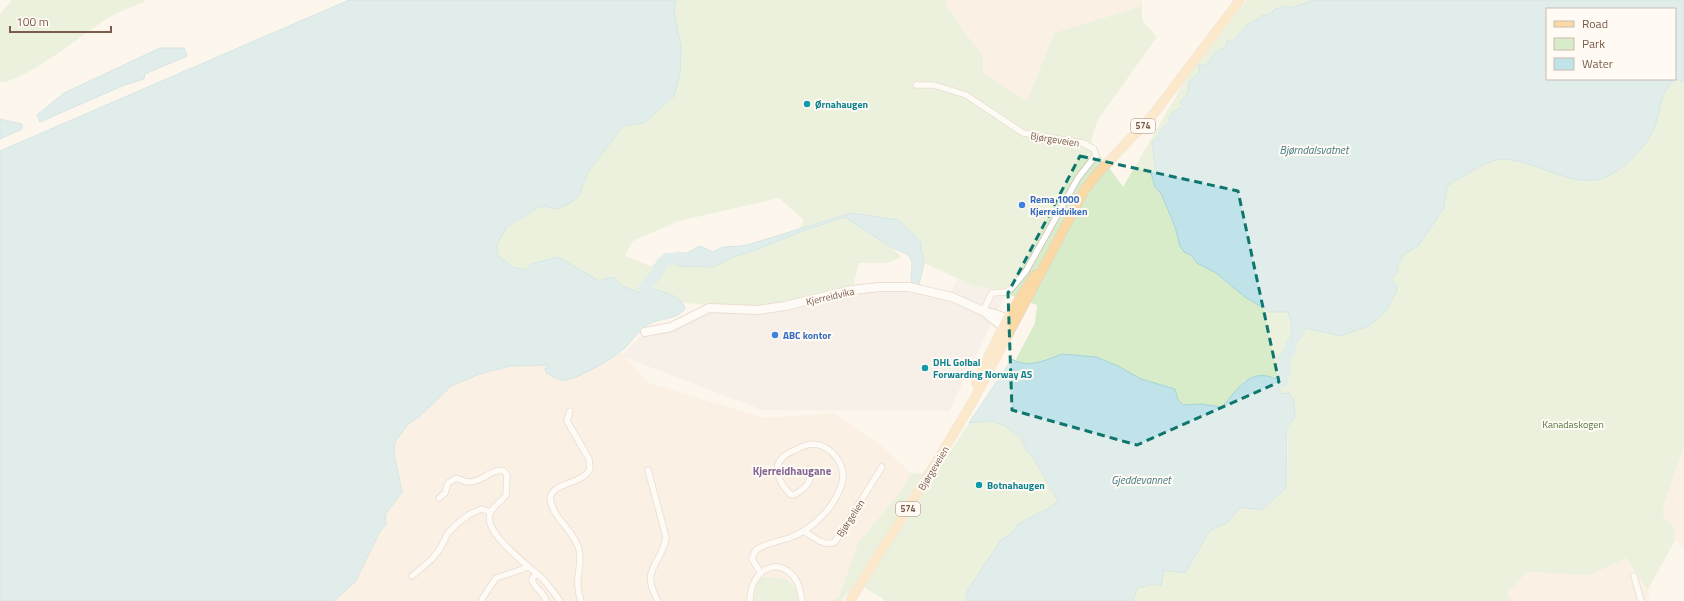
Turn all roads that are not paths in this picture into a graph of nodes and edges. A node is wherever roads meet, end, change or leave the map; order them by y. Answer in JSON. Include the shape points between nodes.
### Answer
{"nodes":[{"id":1,"x":1240,"y":0,"type":"edge"},
{"id":2,"x":916,"y":86,"type":"dead end"},
{"id":3,"x":983,"y":311,"type":"junction"},
{"id":4,"x":1007,"y":324,"type":"junction"},
{"id":5,"x":645,"y":332,"type":"dead end"},
{"id":6,"x":570,"y":411,"type":"dead end"},
{"id":7,"x":882,"y":467,"type":"dead end"},
{"id":8,"x":648,"y":470,"type":"dead end"},
{"id":9,"x":809,"y":470,"type":"dead end"},
{"id":10,"x":439,"y":498,"type":"dead end"},
{"id":11,"x":490,"y":512,"type":"junction"},
{"id":12,"x":805,"y":532,"type":"junction"},
{"id":13,"x":527,"y":566,"type":"junction"},
{"id":14,"x":760,"y":572,"type":"junction"},
{"id":15,"x":536,"y":574,"type":"junction"},
{"id":16,"x":412,"y":576,"type":"dead end"},
{"id":17,"x":1634,"y":576,"type":"dead end"},
{"id":18,"x":482,"y":599,"type":"dead end"},
{"id":19,"x":546,"y":601,"type":"edge"},
{"id":20,"x":560,"y":601,"type":"edge"},
{"id":21,"x":581,"y":601,"type":"edge"},
{"id":22,"x":658,"y":601,"type":"edge"},
{"id":23,"x":750,"y":601,"type":"edge"},
{"id":24,"x":802,"y":601,"type":"edge"},
{"id":25,"x":850,"y":601,"type":"edge"},
{"id":26,"x":1641,"y":601,"type":"edge"}],
"edges":[{"from":1,"to":4,"type":"main road","name":"Bjørgeveien","number":"574","via":[[1152,116],[1084,191],[1050,254]]},
{"from":2,"to":3,"type":"street","name":"Bjørgeveien","via":[[934,85],[966,95],[1023,133],[1083,142],[1094,149],[1096,155],[1078,178],[1026,271],[1011,289],[992,293]]},
{"from":3,"to":4,"type":"street","name":"Kjerreidvika","via":[[1000,315]]},
{"from":3,"to":5,"type":"street","name":"Kjerreidvika","via":[[952,297],[933,292],[909,287],[879,286],[758,310],[709,308],[672,327]]},
{"from":4,"to":25,"type":"main road","name":"Bjørgeveien","number":"574","via":[[973,400]]},
{"from":6,"to":21,"type":"street","via":[[568,421],[586,452],[590,469],[584,477],[555,490],[550,498],[552,508],[579,550],[576,582]]},
{"from":7,"to":12,"type":"street","name":"Bjørgelien","via":[[835,542],[825,544]]},
{"from":8,"to":22,"type":"street","via":[[666,537],[650,578],[652,590]]},
{"from":9,"to":12,"type":"street","via":[[811,474],[807,486],[794,495],[790,494],[777,468],[786,454],[806,445],[818,445],[839,460],[843,479],[839,490],[821,517]]},
{"from":10,"to":11,"type":"street","via":[[445,493],[448,483],[456,478],[468,482],[480,480],[496,471],[504,471],[508,485],[506,495]]},
{"from":11,"to":13,"type":"street","via":[[489,518],[496,535],[504,546]]},
{"from":11,"to":16,"type":"street","via":[[482,509],[458,523],[448,533],[431,560]]},
{"from":12,"to":14,"type":"street","via":[[764,545],[755,551],[752,559]]},
{"from":13,"to":15,"type":"street"},
{"from":13,"to":18,"type":"street","via":[[496,578]]},
{"from":14,"to":23,"type":"street","via":[[752,583]]},
{"from":14,"to":24,"type":"street","via":[[768,568],[780,568],[790,573],[800,588]]},
{"from":15,"to":19,"type":"street","via":[[532,582]]},
{"from":15,"to":20,"type":"street"},
{"from":17,"to":26,"type":"street"}]}
